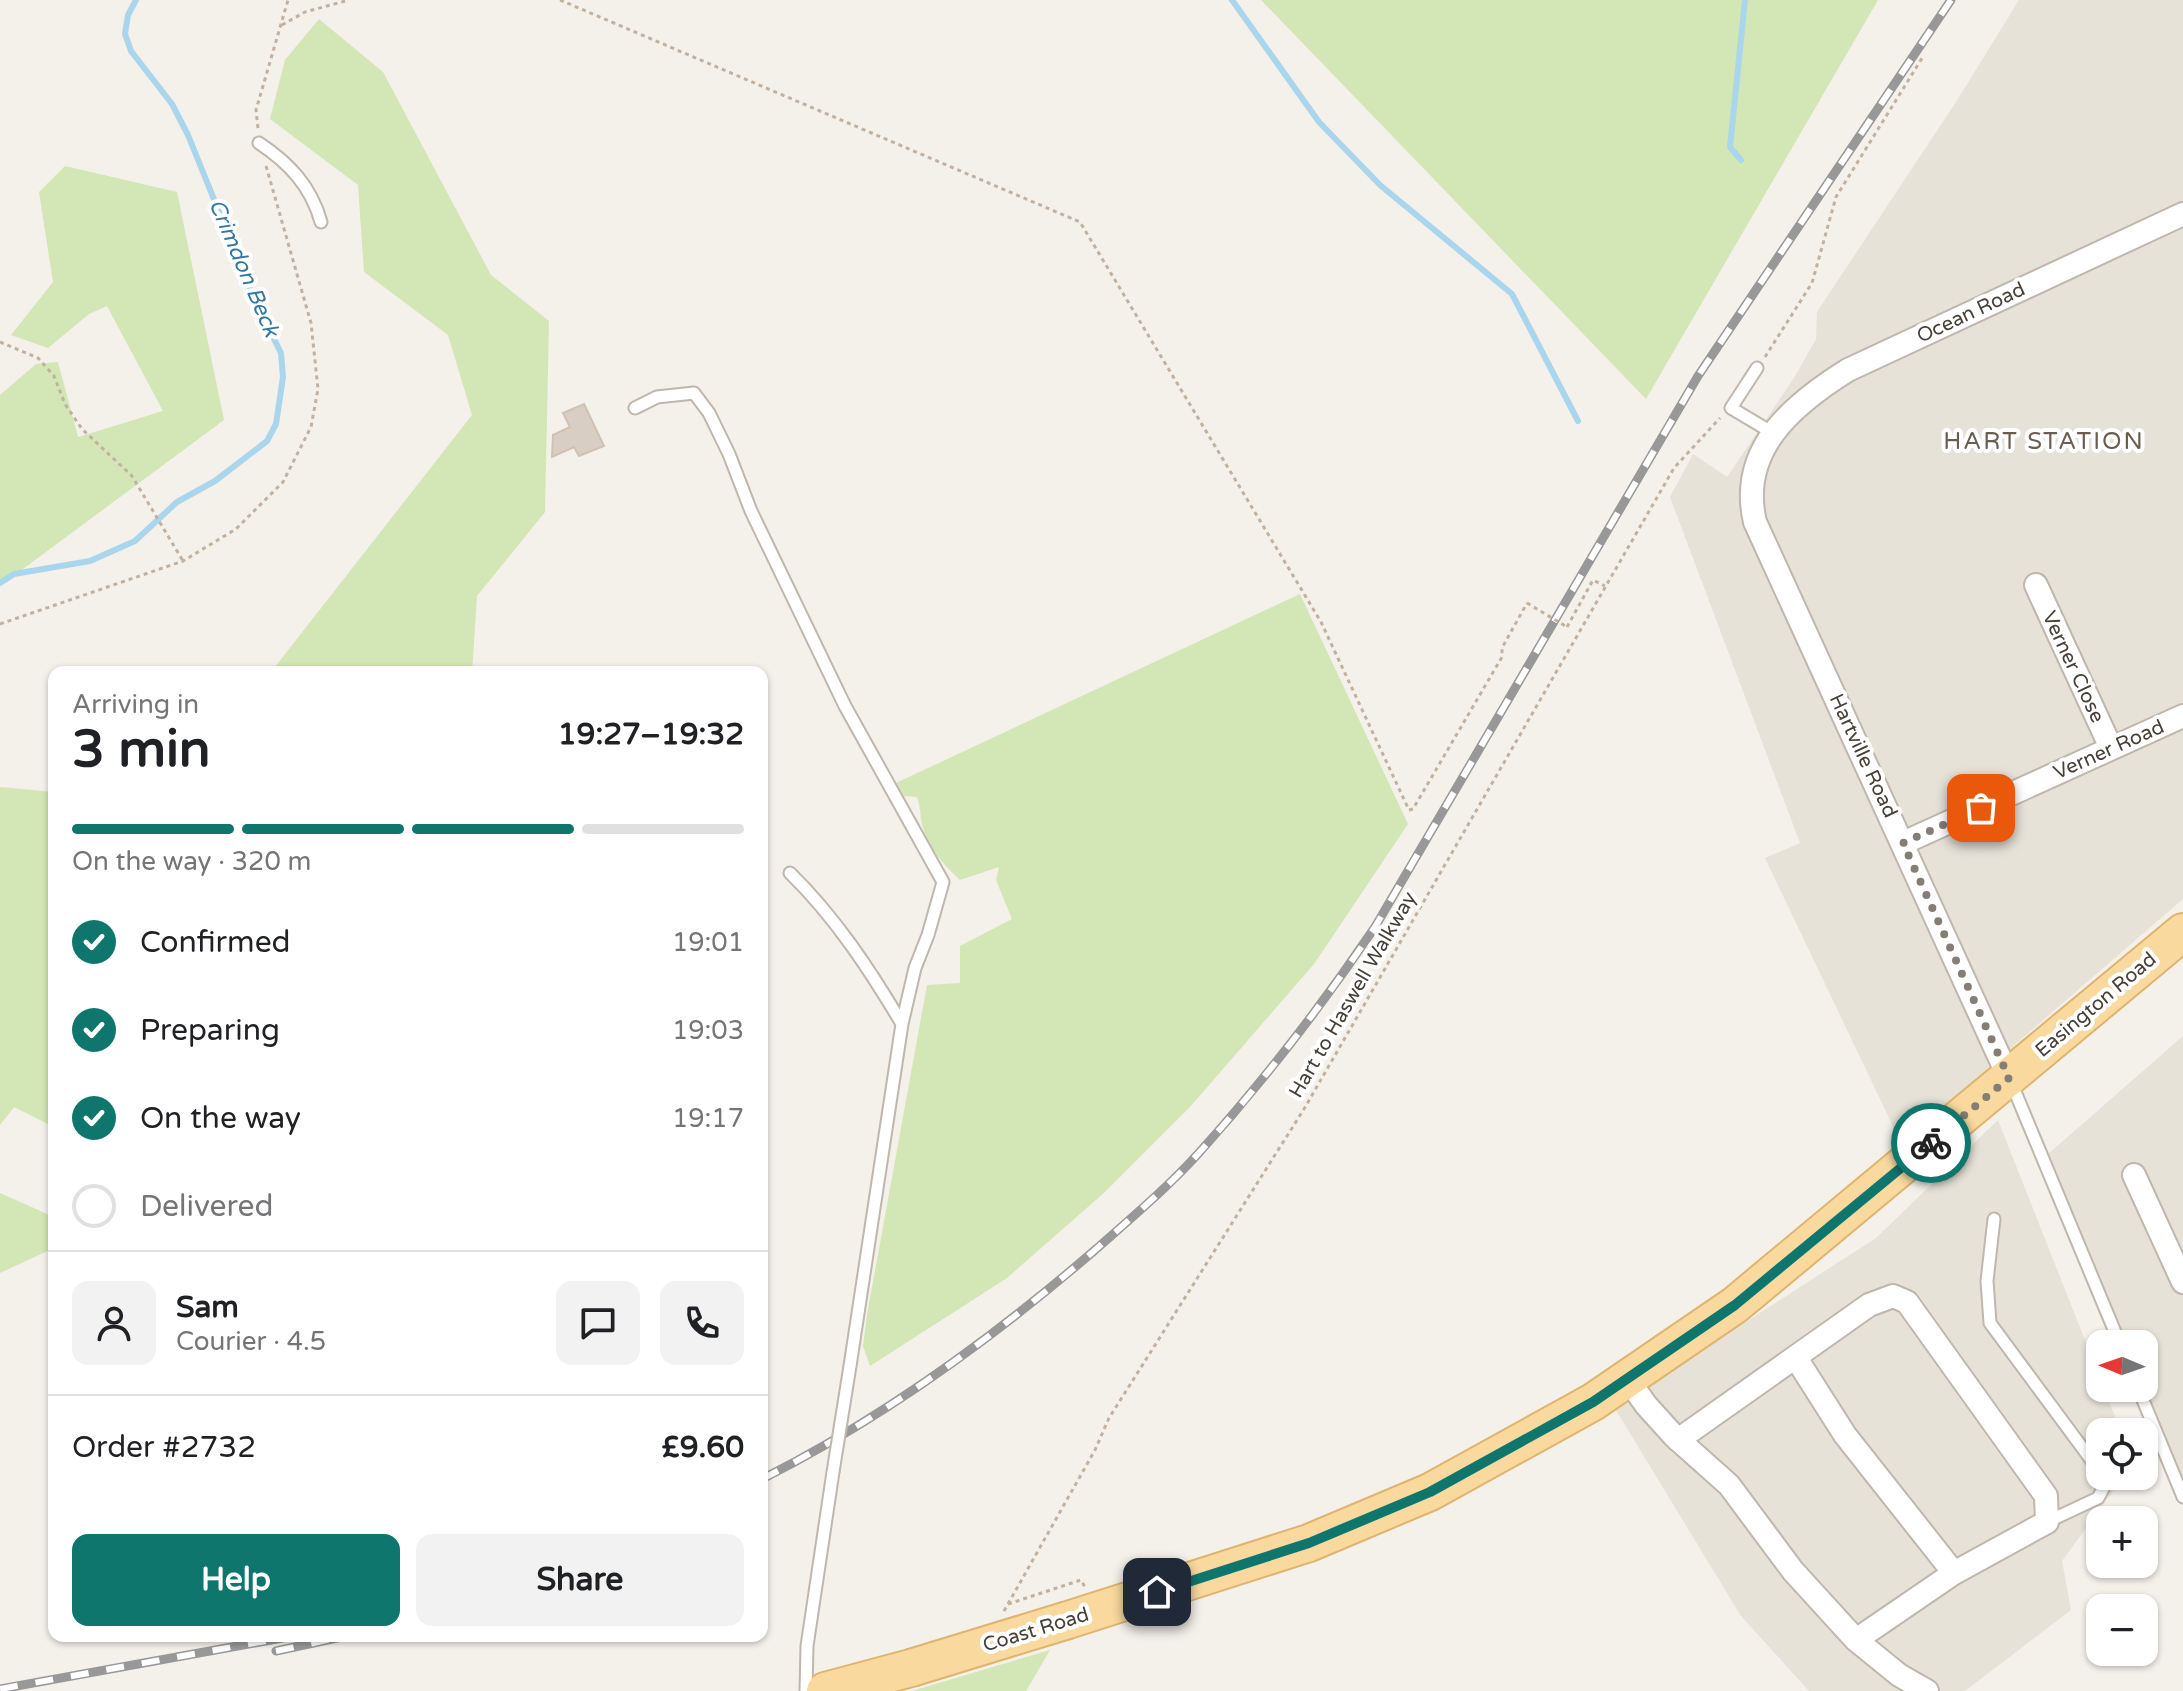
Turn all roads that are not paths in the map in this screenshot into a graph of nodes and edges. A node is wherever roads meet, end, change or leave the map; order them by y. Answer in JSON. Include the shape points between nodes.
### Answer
{"nodes":[{"id":1,"x":259,"y":143,"type":"road end"},
{"id":2,"x":2183,"y":214,"type":"edge"},
{"id":3,"x":321,"y":222,"type":"dead end"},
{"id":4,"x":1757,"y":368,"type":"road end"},
{"id":5,"x":635,"y":408,"type":"dead end"},
{"id":6,"x":1773,"y":433,"type":"junction"},
{"id":7,"x":2036,"y":585,"type":"dead end"},
{"id":8,"x":2183,"y":716,"type":"edge"},
{"id":9,"x":2111,"y":748,"type":"junction"},
{"id":10,"x":1903,"y":843,"type":"junction"},
{"id":11,"x":790,"y":873,"type":"dead end"},
{"id":12,"x":2183,"y":932,"type":"edge"},
{"id":13,"x":902,"y":1024,"type":"junction"},
{"id":14,"x":2009,"y":1078,"type":"junction"},
{"id":15,"x":2134,"y":1175,"type":"dead end"},
{"id":16,"x":1994,"y":1219,"type":"dead end"},
{"id":17,"x":2183,"y":1282,"type":"edge"},
{"id":18,"x":2114,"y":1330,"type":"edge"},
{"id":19,"x":1796,"y":1358,"type":"junction"},
{"id":20,"x":1627,"y":1378,"type":"junction"},
{"id":21,"x":1593,"y":1402,"type":"joint"},
{"id":22,"x":2144,"y":1402,"type":"edge"},
{"id":23,"x":1678,"y":1440,"type":"junction"},
{"id":24,"x":2183,"y":1497,"type":"edge"},
{"id":25,"x":2047,"y":1522,"type":"junction"},
{"id":26,"x":1954,"y":1573,"type":"junction"},
{"id":27,"x":1856,"y":1640,"type":"junction"},
{"id":28,"x":806,"y":1691,"type":"edge"},
{"id":29,"x":825,"y":1691,"type":"edge"},
{"id":30,"x":1927,"y":1691,"type":"edge"}],
"edges":[{"from":1,"to":3,"type":"lane","via":[[285,160],[303,182]]},
{"from":2,"to":6,"type":"street","name":"Ocean Road","via":[[1848,370],[1816,391]]},
{"from":4,"to":6,"type":"lane","via":[[1731,408]]},
{"from":5,"to":13,"type":"lane","via":[[657,397],[694,393],[709,413],[845,706],[943,882]]},
{"from":6,"to":10,"type":"street","name":"Hartville Road","via":[[1753,473],[1750,499],[1755,522]]},
{"from":7,"to":9,"type":"street","name":"Verner Close"},
{"from":8,"to":9,"type":"street","name":"Verner Road"},
{"from":9,"to":10,"type":"street","name":"Verner Road"},
{"from":10,"to":14,"type":"street","name":"Hartville Road"},
{"from":11,"to":13,"type":"lane","via":[[818,900],[872,972]]},
{"from":12,"to":14,"type":"main road","name":"Easington Road"},
{"from":13,"to":28,"type":"lane","bridge":true,"via":[[807,1646]]},
{"from":14,"to":18,"type":"lane"},
{"from":14,"to":20,"type":"main road","name":"Easington Road","via":[[1735,1305]]},
{"from":15,"to":17,"type":"street"},
{"from":16,"to":25,"type":"lane","via":[[1987,1281],[1990,1323],[2098,1469],[2104,1487],[2098,1498]]},
{"from":19,"to":23,"type":"street"},
{"from":19,"to":25,"type":"street","via":[[1869,1305],[1893,1296],[1907,1302],[2046,1496]]},
{"from":19,"to":26,"type":"street","via":[[1845,1435]]},
{"from":20,"to":21,"type":"main road","name":"Easington Road"},
{"from":20,"to":23,"type":"street"},
{"from":21,"to":29,"type":"main road","name":"Coast Road","bridge":true,"via":[[1430,1492],[1322,1537],[1068,1620]]},
{"from":22,"to":24,"type":"lane"},
{"from":23,"to":27,"type":"street","via":[[1729,1485],[1793,1571]]},
{"from":25,"to":26,"type":"street"},
{"from":26,"to":27,"type":"street"},
{"from":27,"to":30,"type":"street"}]}
